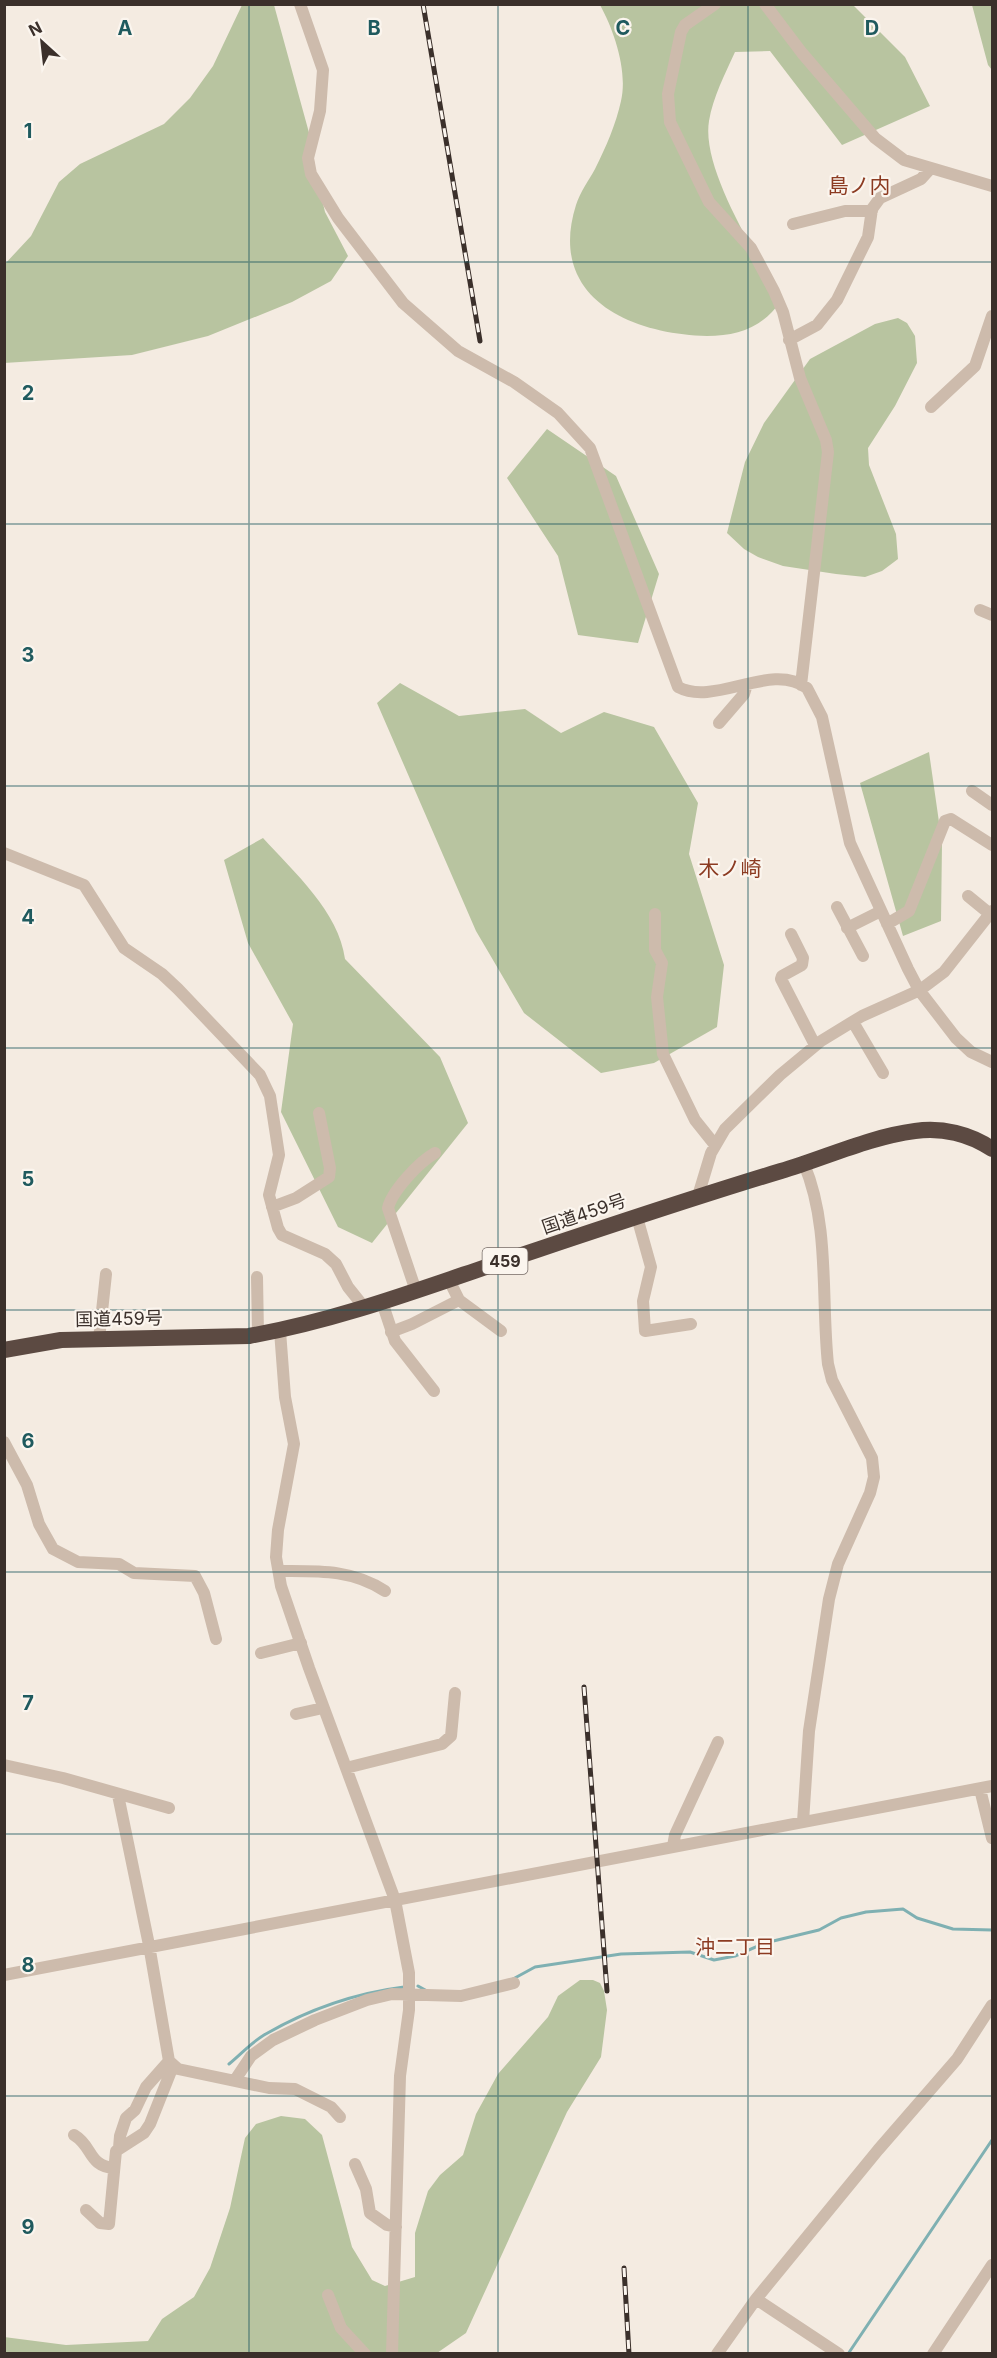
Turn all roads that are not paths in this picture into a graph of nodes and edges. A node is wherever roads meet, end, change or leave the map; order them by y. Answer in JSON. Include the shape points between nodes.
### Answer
{"nodes":[{"id":1,"x":300,"y":4,"type":"edge"},
{"id":2,"x":715,"y":4,"type":"edge"},
{"id":3,"x":765,"y":4,"type":"edge"},
{"id":4,"x":930,"y":169,"type":"junction"},
{"id":5,"x":993,"y":186,"type":"edge"},
{"id":6,"x":872,"y":211,"type":"junction"},
{"id":7,"x":794,"y":224,"type":"dead end"},
{"id":8,"x":993,"y":316,"type":"edge"},
{"id":9,"x":789,"y":340,"type":"junction"},
{"id":10,"x":931,"y":407,"type":"dead end"},
{"id":11,"x":980,"y":610,"type":"dead end"},
{"id":12,"x":993,"y":615,"type":"edge"},
{"id":13,"x":747,"y":684,"type":"junction"},
{"id":14,"x":801,"y":685,"type":"junction"},
{"id":15,"x":718,"y":723,"type":"dead end"},
{"id":16,"x":972,"y":791,"type":"dead end"},
{"id":17,"x":993,"y":805,"type":"edge"},
{"id":18,"x":993,"y":845,"type":"edge"},
{"id":19,"x":4,"y":853,"type":"edge"},
{"id":20,"x":968,"y":896,"type":"dead end"},
{"id":21,"x":837,"y":907,"type":"dead end"},
{"id":22,"x":881,"y":910,"type":"junction"},
{"id":23,"x":991,"y":912,"type":"edge"},
{"id":24,"x":655,"y":914,"type":"dead end"},
{"id":25,"x":887,"y":924,"type":"junction"},
{"id":26,"x":847,"y":928,"type":"junction"},
{"id":27,"x":791,"y":934,"type":"dead end"},
{"id":28,"x":862,"y":956,"type":"dead end"},
{"id":29,"x":919,"y":990,"type":"junction"},
{"id":30,"x":853,"y":1022,"type":"junction"},
{"id":31,"x":815,"y":1046,"type":"junction"},
{"id":32,"x":993,"y":1062,"type":"edge"},
{"id":33,"x":882,"y":1073,"type":"dead end"},
{"id":34,"x":319,"y":1113,"type":"dead end"},
{"id":35,"x":715,"y":1146,"type":"junction"},
{"id":36,"x":993,"y":1149,"type":"edge"},
{"id":37,"x":435,"y":1152,"type":"dead end"},
{"id":38,"x":804,"y":1164,"type":"junction"},
{"id":39,"x":698,"y":1196,"type":"junction"},
{"id":40,"x":272,"y":1207,"type":"junction"},
{"id":41,"x":637,"y":1216,"type":"junction"},
{"id":42,"x":106,"y":1274,"type":"dead end"},
{"id":43,"x":257,"y":1277,"type":"dead end"},
{"id":44,"x":449,"y":1280,"type":"junction"},
{"id":45,"x":416,"y":1291,"type":"junction"},
{"id":46,"x":459,"y":1300,"type":"junction"},
{"id":47,"x":382,"y":1302,"type":"junction"},
{"id":48,"x":364,"y":1307,"type":"junction"},
{"id":49,"x":691,"y":1324,"type":"dead end"},
{"id":50,"x":280,"y":1331,"type":"junction"},
{"id":51,"x":501,"y":1331,"type":"dead end"},
{"id":52,"x":391,"y":1332,"type":"junction"},
{"id":53,"x":258,"y":1335,"type":"junction"},
{"id":54,"x":99,"y":1339,"type":"junction"},
{"id":55,"x":4,"y":1350,"type":"edge"},
{"id":56,"x":434,"y":1391,"type":"dead end"},
{"id":57,"x":4,"y":1442,"type":"edge"},
{"id":58,"x":279,"y":1571,"type":"junction"},
{"id":59,"x":385,"y":1591,"type":"dead end"},
{"id":60,"x":216,"y":1639,"type":"dead end"},
{"id":61,"x":301,"y":1643,"type":"junction"},
{"id":62,"x":261,"y":1653,"type":"dead end"},
{"id":63,"x":455,"y":1693,"type":"dead end"},
{"id":64,"x":323,"y":1707,"type":"junction"},
{"id":65,"x":296,"y":1714,"type":"dead end"},
{"id":66,"x":718,"y":1742,"type":"dead end"},
{"id":67,"x":4,"y":1765,"type":"edge"},
{"id":68,"x":346,"y":1768,"type":"junction"},
{"id":69,"x":986,"y":1787,"type":"edge"},
{"id":70,"x":118,"y":1795,"type":"junction"},
{"id":71,"x":169,"y":1808,"type":"dead end"},
{"id":72,"x":803,"y":1822,"type":"junction"},
{"id":73,"x":993,"y":1839,"type":"edge"},
{"id":74,"x":673,"y":1846,"type":"junction"},
{"id":75,"x":395,"y":1900,"type":"junction"},
{"id":76,"x":149,"y":1945,"type":"junction"},
{"id":77,"x":4,"y":1974,"type":"edge"},
{"id":78,"x":514,"y":1983,"type":"dead end"},
{"id":79,"x":409,"y":1995,"type":"junction"},
{"id":80,"x":993,"y":2005,"type":"edge"},
{"id":81,"x":171,"y":2064,"type":"junction"},
{"id":82,"x":235,"y":2080,"type":"junction"},
{"id":83,"x":340,"y":2117,"type":"dead end"},
{"id":84,"x":74,"y":2135,"type":"dead end"},
{"id":85,"x":119,"y":2148,"type":"junction"},
{"id":86,"x":356,"y":2164,"type":"dead end"},
{"id":87,"x":114,"y":2168,"type":"junction"},
{"id":88,"x":86,"y":2210,"type":"dead end"},
{"id":89,"x":396,"y":2227,"type":"junction"},
{"id":90,"x":993,"y":2265,"type":"edge"},
{"id":91,"x":328,"y":2295,"type":"dead end"},
{"id":92,"x":756,"y":2299,"type":"junction"},
{"id":93,"x":365,"y":2354,"type":"edge"},
{"id":94,"x":392,"y":2354,"type":"edge"},
{"id":95,"x":717,"y":2354,"type":"edge"},
{"id":96,"x":838,"y":2354,"type":"edge"},
{"id":97,"x":933,"y":2354,"type":"edge"}],
"edges":[{"from":1,"to":13,"type":"street","via":[[323,70],[320,111],[308,158],[311,174],[338,218],[376,271],[428,327],[458,351],[541,400],[591,448],[678,687],[699,694]]},
{"from":2,"to":9,"type":"street","via":[[681,32],[668,94],[670,122],[710,202],[762,266],[783,312]]},
{"from":3,"to":4,"type":"street","via":[[875,138],[904,160]]},
{"from":4,"to":5,"type":"street"},
{"from":4,"to":6,"type":"street","via":[[921,179],[880,198]]},
{"from":6,"to":7,"type":"street","via":[[845,211]]},
{"from":6,"to":9,"type":"street","via":[[868,237],[837,300],[817,325]]},
{"from":8,"to":10,"type":"street","via":[[971,372]]},
{"from":9,"to":14,"type":"street","via":[[828,452]]},
{"from":11,"to":12,"type":"street"},
{"from":13,"to":14,"type":"street","via":[[785,681]]},
{"from":13,"to":15,"type":"street","via":[[744,694]]},
{"from":14,"to":22,"type":"street","via":[[812,695],[822,717],[850,843]]},
{"from":16,"to":17,"type":"street"},
{"from":18,"to":25,"type":"street","via":[[951,819],[945,821],[909,911]]},
{"from":19,"to":40,"type":"street","via":[[84,885],[124,948],[170,981],[260,1075],[270,1096],[279,1155],[269,1196]]},
{"from":20,"to":23,"type":"street"},
{"from":21,"to":26,"type":"street"},
{"from":22,"to":25,"type":"street"},
{"from":22,"to":26,"type":"street"},
{"from":23,"to":29,"type":"street","via":[[944,972]]},
{"from":24,"to":35,"type":"street","via":[[655,950],[662,963],[657,997],[663,1054],[695,1120]]},
{"from":25,"to":29,"type":"street"},
{"from":26,"to":28,"type":"street"},
{"from":27,"to":31,"type":"street","via":[[803,958],[802,965],[781,979]]},
{"from":29,"to":30,"type":"street"},
{"from":29,"to":32,"type":"street","via":[[965,1048]]},
{"from":30,"to":31,"type":"street"},
{"from":30,"to":33,"type":"street"},
{"from":31,"to":35,"type":"street","via":[[724,1129]]},
{"from":34,"to":40,"type":"street","via":[[329,1177],[296,1198]]},
{"from":35,"to":39,"type":"street"},
{"from":36,"to":38,"type":"highway","name":"国道459号","number":"459","via":[[960,1133],[916,1130]]},
{"from":37,"to":45,"type":"street","via":[[409,1175],[388,1208]]},
{"from":38,"to":39,"type":"highway","name":"国道459号","number":"459"},
{"from":38,"to":72,"type":"street","via":[[815,1196],[828,1364],[832,1380],[872,1458],[874,1477],[838,1564],[829,1599],[809,1731]]},
{"from":39,"to":41,"type":"highway","name":"国道459号","number":"459"},
{"from":40,"to":48,"type":"street","via":[[282,1235],[325,1254]]},
{"from":41,"to":44,"type":"highway","name":"国道459号","number":"459"},
{"from":41,"to":49,"type":"street","via":[[651,1267],[644,1301],[645,1331]]},
{"from":42,"to":54,"type":"street"},
{"from":43,"to":53,"type":"street"},
{"from":44,"to":45,"type":"highway","name":"国道459号","number":"459"},
{"from":44,"to":46,"type":"street"},
{"from":45,"to":47,"type":"highway","name":"国道459号","number":"459"},
{"from":46,"to":51,"type":"street"},
{"from":46,"to":52,"type":"street"},
{"from":47,"to":48,"type":"highway","name":"国道459号","number":"459"},
{"from":47,"to":52,"type":"street"},
{"from":48,"to":50,"type":"highway","name":"国道459号","number":"459"},
{"from":50,"to":53,"type":"highway","name":"国道459号","number":"459"},
{"from":50,"to":58,"type":"street","via":[[285,1396],[294,1444],[280,1506],[276,1557]]},
{"from":52,"to":56,"type":"street"},
{"from":53,"to":54,"type":"highway","name":"国道459号","number":"459"},
{"from":54,"to":55,"type":"highway","name":"国道459号","number":"459","via":[[60,1340]]},
{"from":57,"to":60,"type":"street","via":[[27,1485],[39,1524],[53,1549],[78,1562],[119,1564],[134,1573],[195,1576],[204,1593]]},
{"from":58,"to":59,"type":"street","via":[[335,1571]]},
{"from":58,"to":61,"type":"street"},
{"from":61,"to":62,"type":"street"},
{"from":61,"to":64,"type":"street"},
{"from":63,"to":68,"type":"street","via":[[451,1736],[442,1744]]},
{"from":64,"to":65,"type":"street"},
{"from":64,"to":68,"type":"street"},
{"from":66,"to":74,"type":"street"},
{"from":67,"to":70,"type":"street"},
{"from":68,"to":75,"type":"street"},
{"from":69,"to":72,"type":"street"},
{"from":69,"to":73,"type":"street"},
{"from":70,"to":71,"type":"street"},
{"from":70,"to":76,"type":"street"},
{"from":72,"to":74,"type":"street"},
{"from":74,"to":75,"type":"street"},
{"from":75,"to":76,"type":"street"},
{"from":75,"to":79,"type":"street","via":[[409,1973]]},
{"from":76,"to":77,"type":"street"},
{"from":76,"to":81,"type":"street"},
{"from":78,"to":79,"type":"street","via":[[461,1996]]},
{"from":79,"to":82,"type":"street","via":[[392,1994],[367,2000],[273,2040],[251,2056]]},
{"from":79,"to":89,"type":"street","via":[[400,2076]]},
{"from":80,"to":92,"type":"street","via":[[957,2059]]},
{"from":81,"to":82,"type":"street"},
{"from":81,"to":85,"type":"street","via":[[146,2087],[135,2110],[126,2118]]},
{"from":81,"to":85,"type":"street","via":[[150,2124],[144,2133]]},
{"from":82,"to":83,"type":"street","via":[[295,2089],[331,2107]]},
{"from":84,"to":87,"type":"street","via":[[97,2163]]},
{"from":85,"to":87,"type":"street"},
{"from":86,"to":89,"type":"street","via":[[370,2213]]},
{"from":87,"to":88,"type":"street","via":[[108,2224],[100,2223]]},
{"from":89,"to":94,"type":"street"},
{"from":90,"to":97,"type":"street"},
{"from":91,"to":93,"type":"street","via":[[341,2328]]},
{"from":92,"to":95,"type":"street"},
{"from":92,"to":96,"type":"street"}]}
